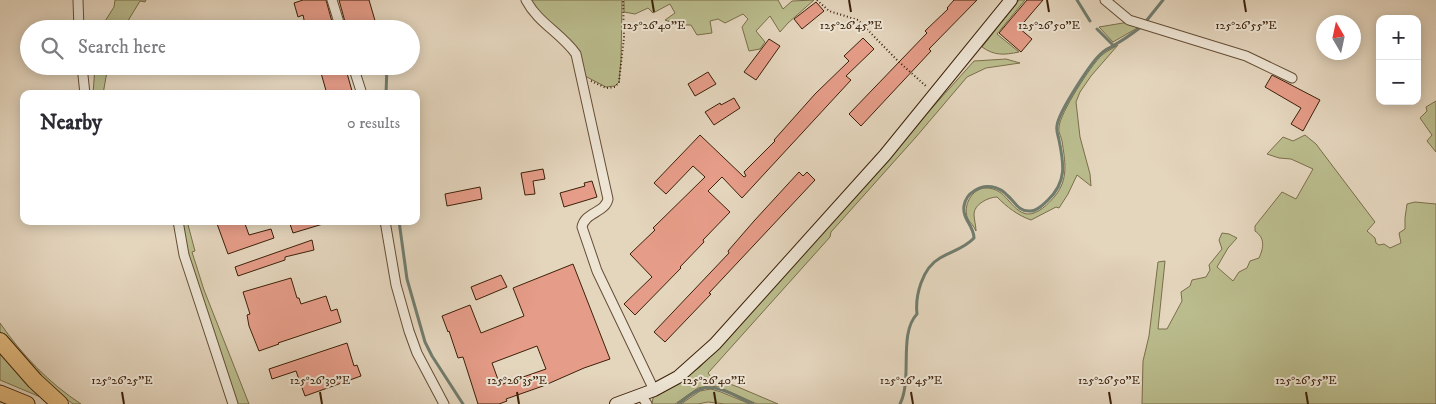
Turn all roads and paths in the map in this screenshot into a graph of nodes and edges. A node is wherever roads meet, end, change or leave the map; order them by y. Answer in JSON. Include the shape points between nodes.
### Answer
{"nodes":[{"id":1,"x":78,"y":0,"type":"edge"},
{"id":2,"x":332,"y":0,"type":"edge"},
{"id":3,"x":526,"y":0,"type":"edge"},
{"id":4,"x":623,"y":0,"type":"edge"},
{"id":5,"x":817,"y":0,"type":"edge"},
{"id":6,"x":1011,"y":0,"type":"edge"},
{"id":7,"x":1105,"y":0,"type":"edge"},
{"id":8,"x":79,"y":20,"type":"edge"},
{"id":9,"x":338,"y":20,"type":"edge"},
{"id":10,"x":83,"y":75,"type":"edge"},
{"id":11,"x":356,"y":75,"type":"edge"},
{"id":12,"x":581,"y":76,"type":"junction"},
{"id":13,"x":1292,"y":78,"type":"dead end"},
{"id":14,"x":85,"y":90,"type":"edge"},
{"id":15,"x":361,"y":90,"type":"edge"},
{"id":16,"x":934,"y":94,"type":"junction"},
{"id":17,"x":179,"y":225,"type":"edge"},
{"id":18,"x":385,"y":225,"type":"edge"},
{"id":19,"x":0,"y":342,"type":"edge"},
{"id":20,"x":654,"y":390,"type":"junction"},
{"id":21,"x":0,"y":393,"type":"edge"},
{"id":22,"x":644,"y":400,"type":"edge"},
{"id":23,"x":27,"y":404,"type":"edge"},
{"id":24,"x":60,"y":404,"type":"edge"},
{"id":25,"x":233,"y":404,"type":"edge"},
{"id":26,"x":444,"y":404,"type":"edge"},
{"id":27,"x":616,"y":404,"type":"edge"}],
"edges":[{"from":1,"to":8,"type":"street"},
{"from":2,"to":9,"type":"street"},
{"from":3,"to":12,"type":"street","via":[[536,16],[572,48]]},
{"from":4,"to":12,"type":"path","via":[[624,37],[619,82],[616,87],[606,88]]},
{"from":5,"to":16,"type":"path","via":[[829,11],[858,20]]},
{"from":6,"to":16,"type":"main road"},
{"from":7,"to":13,"type":"street","via":[[1129,20],[1246,56]]},
{"from":10,"to":14,"type":"street"},
{"from":11,"to":15,"type":"street"},
{"from":12,"to":20,"type":"street","via":[[608,199],[608,203],[587,218],[582,226],[597,270]]},
{"from":16,"to":20,"type":"main road","via":[[885,155],[715,344],[687,370]]},
{"from":17,"to":25,"type":"street","via":[[184,255]]},
{"from":18,"to":26,"type":"street","via":[[409,332]]},
{"from":19,"to":24,"type":"highway"},
{"from":20,"to":22,"type":"main road"},
{"from":21,"to":23,"type":"main road"},
{"from":22,"to":27,"type":"main road"}]}
